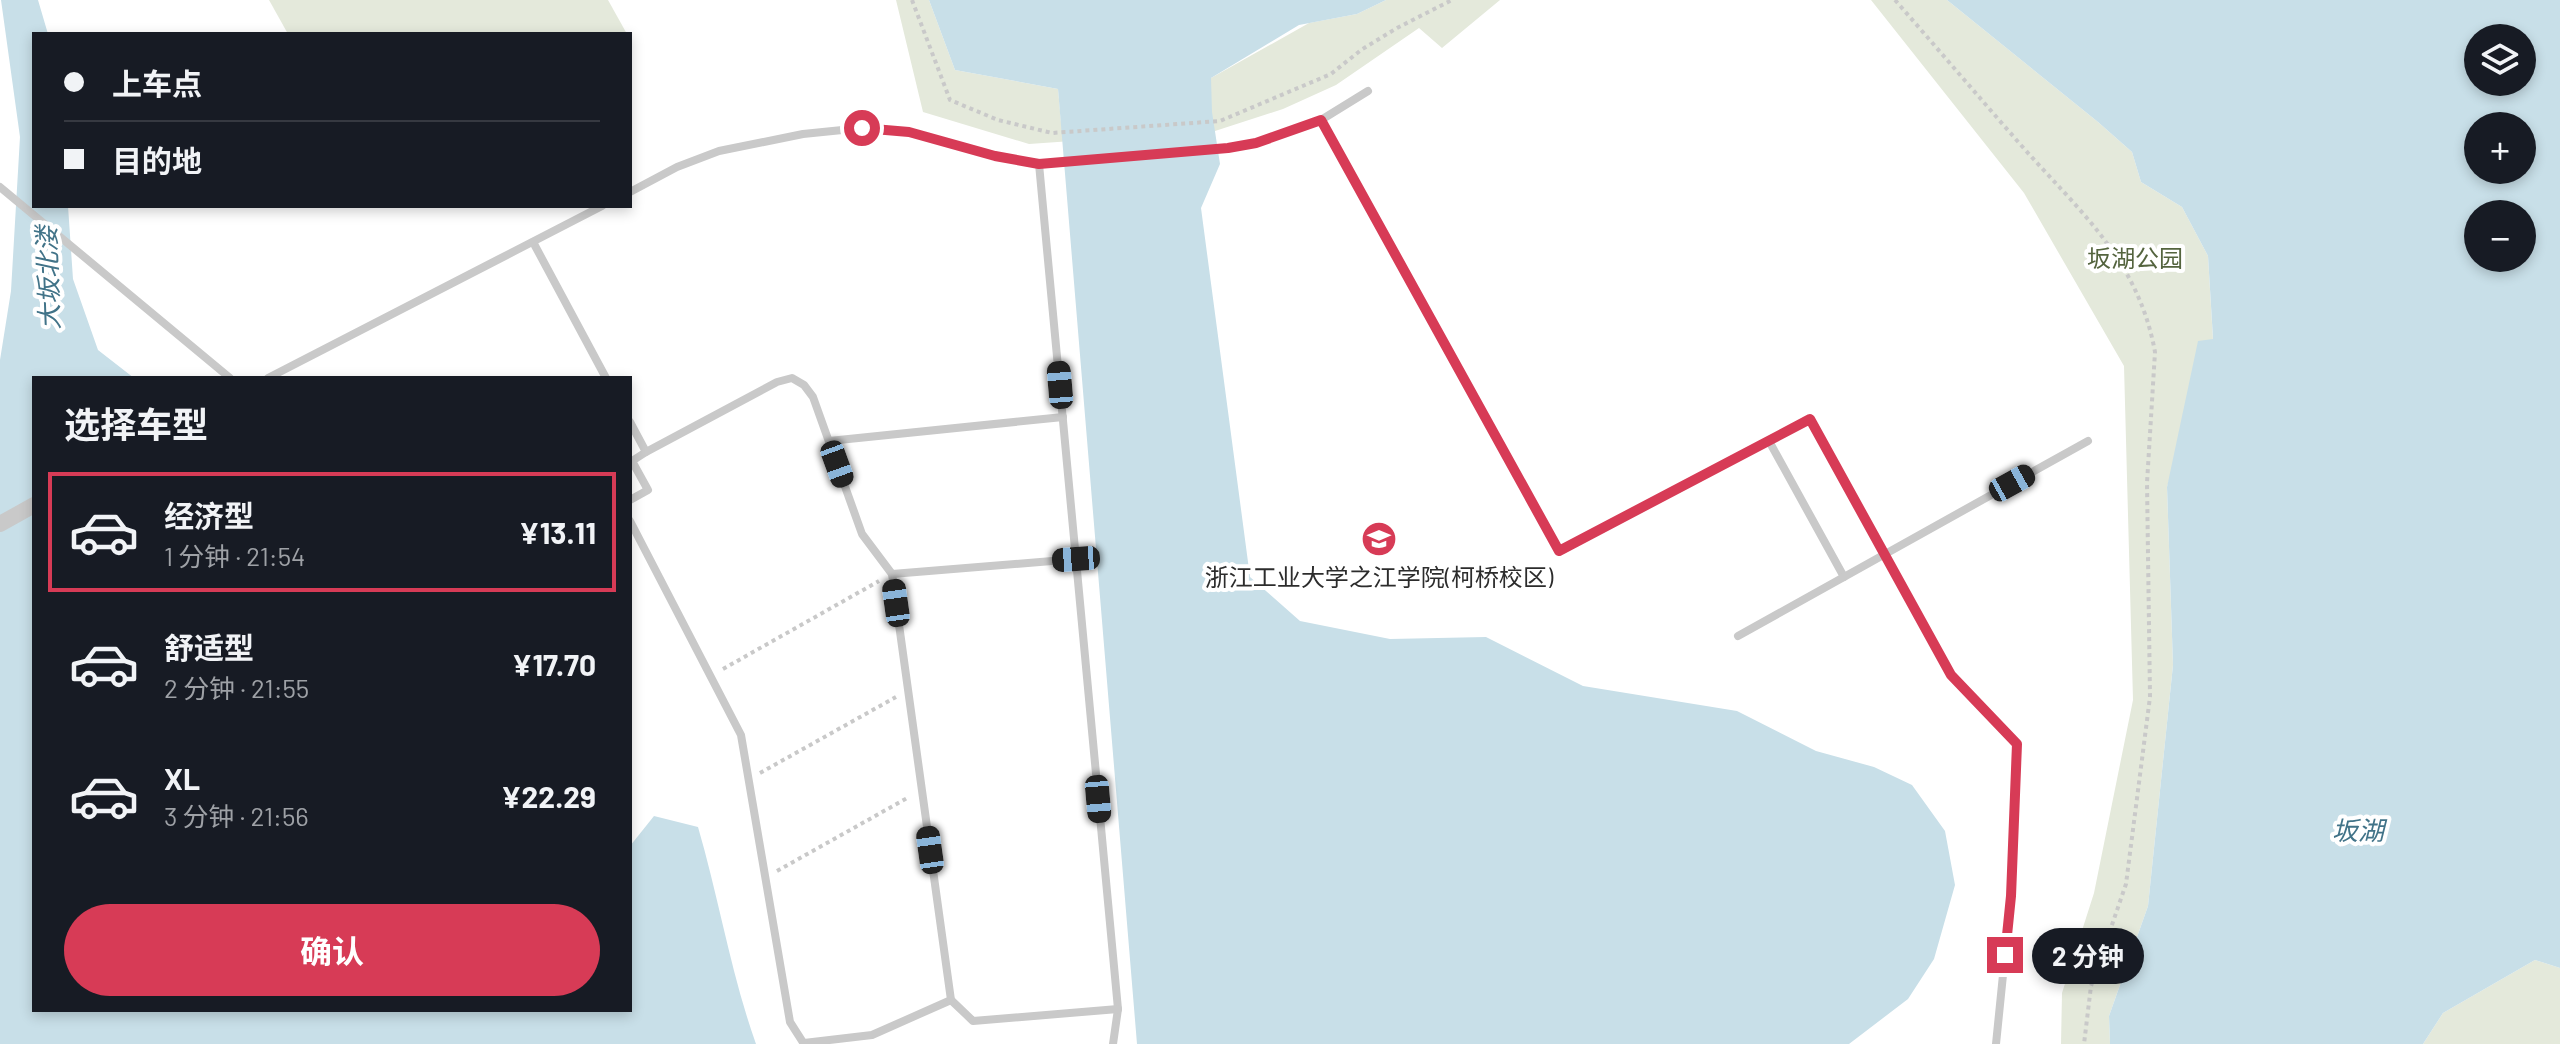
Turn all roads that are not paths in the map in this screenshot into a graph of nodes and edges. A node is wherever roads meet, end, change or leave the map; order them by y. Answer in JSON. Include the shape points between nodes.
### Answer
{"nodes":[{"id":1,"x":1368,"y":91,"type":"dead end"},
{"id":2,"x":1321,"y":120,"type":"junction"},
{"id":3,"x":1039,"y":164,"type":"junction"},
{"id":4,"x":0,"y":187,"type":"edge"},
{"id":5,"x":632,"y":191,"type":"edge"},
{"id":6,"x":598,"y":208,"type":"edge"},
{"id":7,"x":533,"y":242,"type":"junction"},
{"id":8,"x":228,"y":376,"type":"edge"},
{"id":9,"x":272,"y":376,"type":"edge"},
{"id":10,"x":605,"y":376,"type":"edge"},
{"id":11,"x":1063,"y":417,"type":"junction"},
{"id":12,"x":632,"y":426,"type":"edge"},
{"id":13,"x":829,"y":441,"type":"junction"},
{"id":14,"x":1769,"y":441,"type":"junction"},
{"id":15,"x":2088,"y":441,"type":"dead end"},
{"id":16,"x":646,"y":452,"type":"junction"},
{"id":17,"x":632,"y":461,"type":"edge"},
{"id":18,"x":632,"y":461,"type":"edge"},
{"id":19,"x":632,"y":499,"type":"edge"},
{"id":20,"x":32,"y":506,"type":"edge"},
{"id":21,"x":0,"y":524,"type":"edge"},
{"id":22,"x":632,"y":525,"type":"edge"},
{"id":23,"x":1885,"y":554,"type":"junction"},
{"id":24,"x":1076,"y":559,"type":"junction"},
{"id":25,"x":892,"y":574,"type":"junction"},
{"id":26,"x":1844,"y":577,"type":"junction"},
{"id":27,"x":1738,"y":636,"type":"dead end"},
{"id":28,"x":951,"y":1000,"type":"junction"},
{"id":29,"x":1118,"y":1009,"type":"junction"},
{"id":30,"x":804,"y":1044,"type":"edge"},
{"id":31,"x":1113,"y":1044,"type":"edge"},
{"id":32,"x":1996,"y":1044,"type":"edge"}],
"edges":[{"from":1,"to":2,"type":"lane"},
{"from":2,"to":3,"type":"lane","via":[[1228,148]]},
{"from":2,"to":14,"type":"lane","via":[[1559,551]]},
{"from":3,"to":5,"type":"lane","via":[[909,132],[862,128],[719,151]]},
{"from":3,"to":11,"type":"lane"},
{"from":4,"to":8,"type":"lane"},
{"from":6,"to":7,"type":"lane"},
{"from":7,"to":9,"type":"lane"},
{"from":7,"to":10,"type":"lane"},
{"from":11,"to":13,"type":"lane"},
{"from":11,"to":24,"type":"lane"},
{"from":12,"to":16,"type":"lane"},
{"from":13,"to":16,"type":"lane","via":[[813,397],[792,378]]},
{"from":13,"to":25,"type":"lane","via":[[862,534]]},
{"from":14,"to":23,"type":"lane","via":[[1810,419]]},
{"from":14,"to":26,"type":"lane"},
{"from":15,"to":23,"type":"lane"},
{"from":16,"to":18,"type":"lane"},
{"from":17,"to":19,"type":"lane","via":[[648,490]]},
{"from":20,"to":21,"type":"street"},
{"from":22,"to":30,"type":"lane","via":[[741,735],[790,1022]]},
{"from":23,"to":26,"type":"lane"},
{"from":23,"to":32,"type":"lane","via":[[1951,675],[2017,744],[2011,896]]},
{"from":24,"to":25,"type":"lane"},
{"from":24,"to":29,"type":"lane"},
{"from":25,"to":28,"type":"lane"},
{"from":26,"to":27,"type":"lane"},
{"from":28,"to":29,"type":"lane","via":[[973,1021]]},
{"from":28,"to":30,"type":"lane","via":[[872,1035]]},
{"from":29,"to":31,"type":"lane"}]}
